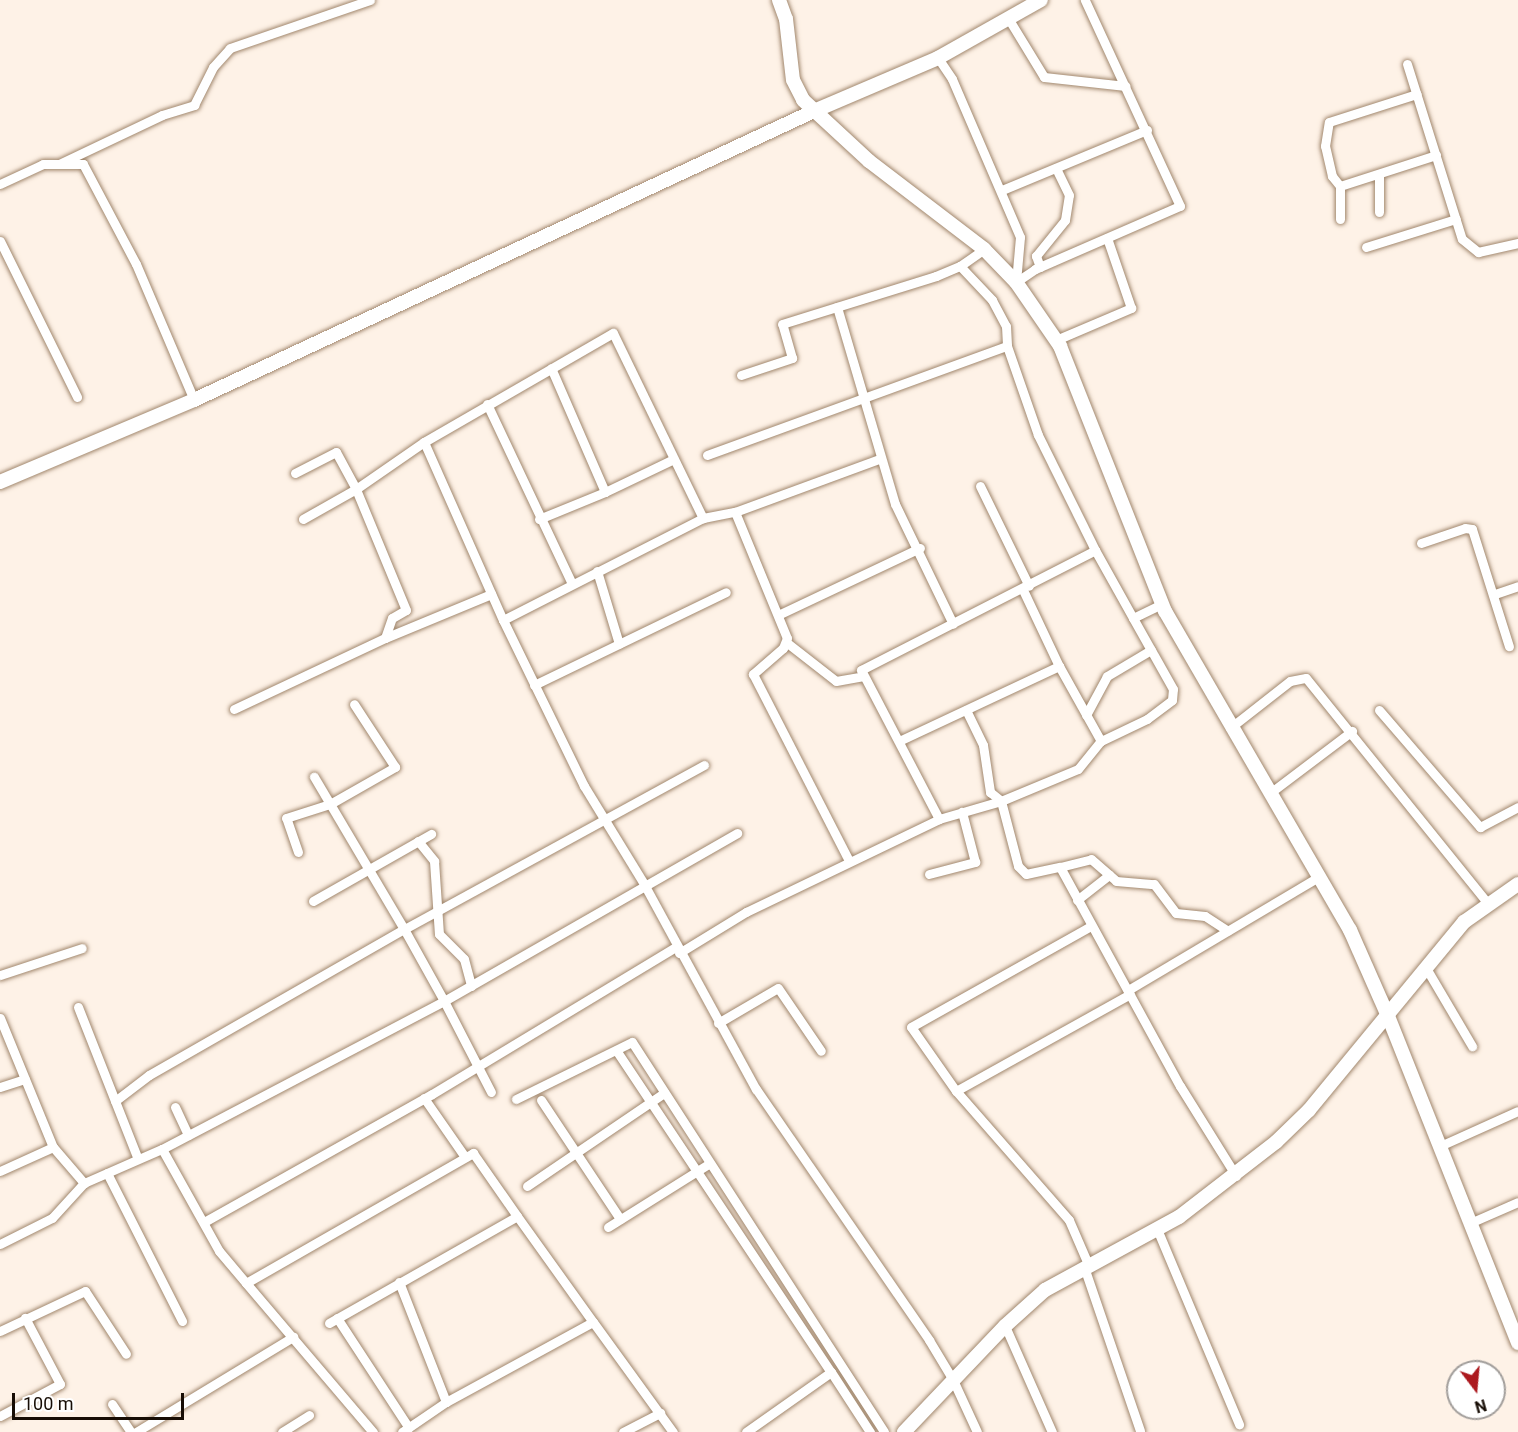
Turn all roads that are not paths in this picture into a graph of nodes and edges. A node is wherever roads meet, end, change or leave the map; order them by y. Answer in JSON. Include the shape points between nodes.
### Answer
{"nodes":[{"id":1,"x":370,"y":0,"type":"edge"},
{"id":2,"x":779,"y":0,"type":"edge"},
{"id":3,"x":1041,"y":0,"type":"edge"},
{"id":4,"x":1085,"y":0,"type":"edge"},
{"id":5,"x":1008,"y":18,"type":"junction"},
{"id":6,"x":938,"y":58,"type":"junction"},
{"id":7,"x":1407,"y":64,"type":"dead end"},
{"id":8,"x":1126,"y":86,"type":"junction"},
{"id":9,"x":1417,"y":94,"type":"junction"},
{"id":10,"x":814,"y":111,"type":"junction"},
{"id":11,"x":1147,"y":130,"type":"junction"},
{"id":12,"x":1436,"y":155,"type":"junction"},
{"id":13,"x":59,"y":164,"type":"junction"},
{"id":14,"x":1056,"y":168,"type":"junction"},
{"id":15,"x":1379,"y":174,"type":"junction"},
{"id":16,"x":0,"y":184,"type":"edge"},
{"id":17,"x":1340,"y":186,"type":"junction"},
{"id":18,"x":1002,"y":190,"type":"junction"},
{"id":19,"x":1379,"y":212,"type":"dead end"},
{"id":20,"x":1340,"y":219,"type":"dead end"},
{"id":21,"x":1456,"y":219,"type":"junction"},
{"id":22,"x":1107,"y":238,"type":"junction"},
{"id":23,"x":0,"y":241,"type":"edge"},
{"id":24,"x":1518,"y":243,"type":"edge"},
{"id":25,"x":1366,"y":247,"type":"dead end"},
{"id":26,"x":984,"y":249,"type":"junction"},
{"id":27,"x":960,"y":266,"type":"junction"},
{"id":28,"x":1040,"y":267,"type":"junction"},
{"id":29,"x":1016,"y":282,"type":"junction"},
{"id":30,"x":837,"y":307,"type":"junction"},
{"id":31,"x":1056,"y":340,"type":"junction"},
{"id":32,"x":1007,"y":346,"type":"junction"},
{"id":33,"x":551,"y":368,"type":"junction"},
{"id":34,"x":741,"y":375,"type":"dead end"},
{"id":35,"x":77,"y":397,"type":"dead end"},
{"id":36,"x":865,"y":399,"type":"junction"},
{"id":37,"x":194,"y":400,"type":"junction"},
{"id":38,"x":487,"y":404,"type":"junction"},
{"id":39,"x":424,"y":442,"type":"junction"},
{"id":40,"x":706,"y":455,"type":"dead end"},
{"id":41,"x":674,"y":459,"type":"junction"},
{"id":42,"x":879,"y":459,"type":"junction"},
{"id":43,"x":294,"y":473,"type":"dead end"},
{"id":44,"x":0,"y":482,"type":"edge"},
{"id":45,"x":980,"y":486,"type":"dead end"},
{"id":46,"x":356,"y":489,"type":"junction"},
{"id":47,"x":605,"y":492,"type":"junction"},
{"id":48,"x":735,"y":512,"type":"junction"},
{"id":49,"x":703,"y":518,"type":"junction"},
{"id":50,"x":303,"y":519,"type":"dead end"},
{"id":51,"x":539,"y":519,"type":"junction"},
{"id":52,"x":1421,"y":543,"type":"dead end"},
{"id":53,"x":920,"y":548,"type":"junction"},
{"id":54,"x":1095,"y":550,"type":"junction"},
{"id":55,"x":597,"y":571,"type":"junction"},
{"id":56,"x":572,"y":584,"type":"junction"},
{"id":57,"x":1518,"y":586,"type":"edge"},
{"id":58,"x":1026,"y":588,"type":"junction"},
{"id":59,"x":726,"y":592,"type":"dead end"},
{"id":60,"x":491,"y":594,"type":"junction"},
{"id":61,"x":1494,"y":594,"type":"junction"},
{"id":62,"x":1162,"y":604,"type":"junction"},
{"id":63,"x":778,"y":615,"type":"junction"},
{"id":64,"x":1133,"y":618,"type":"junction"},
{"id":65,"x":502,"y":620,"type":"junction"},
{"id":66,"x":953,"y":624,"type":"junction"},
{"id":67,"x":385,"y":638,"type":"junction"},
{"id":68,"x":786,"y":642,"type":"junction"},
{"id":69,"x":619,"y":644,"type":"junction"},
{"id":70,"x":1509,"y":646,"type":"dead end"},
{"id":71,"x":1151,"y":650,"type":"junction"},
{"id":72,"x":1059,"y":666,"type":"junction"},
{"id":73,"x":864,"y":676,"type":"junction"},
{"id":74,"x":534,"y":685,"type":"junction"},
{"id":75,"x":354,"y":705,"type":"dead end"},
{"id":76,"x":234,"y":709,"type":"dead end"},
{"id":77,"x":966,"y":710,"type":"junction"},
{"id":78,"x":1379,"y":710,"type":"dead end"},
{"id":79,"x":1086,"y":715,"type":"junction"},
{"id":80,"x":1230,"y":728,"type":"junction"},
{"id":81,"x":1352,"y":731,"type":"junction"},
{"id":82,"x":900,"y":741,"type":"junction"},
{"id":83,"x":1101,"y":741,"type":"junction"},
{"id":84,"x":704,"y":765,"type":"dead end"},
{"id":85,"x":314,"y":777,"type":"dead end"},
{"id":86,"x":1270,"y":793,"type":"junction"},
{"id":87,"x":1001,"y":801,"type":"junction"},
{"id":88,"x":330,"y":804,"type":"junction"},
{"id":89,"x":1518,"y":807,"type":"edge"},
{"id":90,"x":962,"y":812,"type":"junction"},
{"id":91,"x":603,"y":818,"type":"junction"},
{"id":92,"x":939,"y":819,"type":"junction"},
{"id":93,"x":737,"y":833,"type":"dead end"},
{"id":94,"x":431,"y":834,"type":"dead end"},
{"id":95,"x":418,"y":841,"type":"junction"},
{"id":96,"x":298,"y":852,"type":"dead end"},
{"id":97,"x":849,"y":861,"type":"junction"},
{"id":98,"x":1060,"y":867,"type":"junction"},
{"id":99,"x":367,"y":870,"type":"junction"},
{"id":100,"x":929,"y":874,"type":"dead end"},
{"id":101,"x":1109,"y":875,"type":"junction"},
{"id":102,"x":1320,"y":876,"type":"junction"},
{"id":103,"x":644,"y":884,"type":"junction"},
{"id":104,"x":1518,"y":884,"type":"edge"},
{"id":105,"x":1077,"y":900,"type":"junction"},
{"id":106,"x":313,"y":901,"type":"dead end"},
{"id":107,"x":1489,"y":905,"type":"junction"},
{"id":108,"x":440,"y":909,"type":"junction"},
{"id":109,"x":1091,"y":926,"type":"junction"},
{"id":110,"x":404,"y":929,"type":"junction"},
{"id":111,"x":1228,"y":931,"type":"junction"},
{"id":112,"x":82,"y":948,"type":"dead end"},
{"id":113,"x":678,"y":950,"type":"junction"},
{"id":114,"x":1426,"y":968,"type":"junction"},
{"id":115,"x":0,"y":975,"type":"edge"},
{"id":116,"x":471,"y":986,"type":"junction"},
{"id":117,"x":1129,"y":992,"type":"junction"},
{"id":118,"x":444,"y":1002,"type":"junction"},
{"id":119,"x":78,"y":1007,"type":"dead end"},
{"id":120,"x":1388,"y":1016,"type":"junction"},
{"id":121,"x":0,"y":1018,"type":"edge"},
{"id":122,"x":718,"y":1023,"type":"junction"},
{"id":123,"x":1472,"y":1046,"type":"dead end"},
{"id":124,"x":821,"y":1051,"type":"dead end"},
{"id":125,"x":618,"y":1053,"type":"dead end"},
{"id":126,"x":477,"y":1066,"type":"junction"},
{"id":127,"x":25,"y":1079,"type":"junction"},
{"id":128,"x":0,"y":1087,"type":"edge"},
{"id":129,"x":956,"y":1091,"type":"junction"},
{"id":130,"x":491,"y":1092,"type":"dead end"},
{"id":131,"x":664,"y":1093,"type":"junction"},
{"id":132,"x":424,"y":1098,"type":"junction"},
{"id":133,"x":516,"y":1099,"type":"dead end"},
{"id":134,"x":541,"y":1100,"type":"dead end"},
{"id":135,"x":115,"y":1101,"type":"junction"},
{"id":136,"x":650,"y":1102,"type":"junction"},
{"id":137,"x":175,"y":1107,"type":"dead end"},
{"id":138,"x":1518,"y":1110,"type":"edge"},
{"id":139,"x":188,"y":1136,"type":"junction"},
{"id":140,"x":1440,"y":1146,"type":"junction"},
{"id":141,"x":53,"y":1147,"type":"junction"},
{"id":142,"x":162,"y":1149,"type":"junction"},
{"id":143,"x":577,"y":1153,"type":"junction"},
{"id":144,"x":465,"y":1157,"type":"junction"},
{"id":145,"x":138,"y":1160,"type":"junction"},
{"id":146,"x":710,"y":1163,"type":"junction"},
{"id":147,"x":0,"y":1171,"type":"edge"},
{"id":148,"x":107,"y":1173,"type":"junction"},
{"id":149,"x":695,"y":1173,"type":"junction"},
{"id":150,"x":1236,"y":1176,"type":"junction"},
{"id":151,"x":84,"y":1183,"type":"junction"},
{"id":152,"x":527,"y":1186,"type":"dead end"},
{"id":153,"x":1518,"y":1202,"type":"edge"},
{"id":154,"x":517,"y":1216,"type":"junction"},
{"id":155,"x":620,"y":1220,"type":"junction"},
{"id":156,"x":204,"y":1222,"type":"junction"},
{"id":157,"x":1470,"y":1223,"type":"junction"},
{"id":158,"x":608,"y":1227,"type":"dead end"},
{"id":159,"x":1157,"y":1229,"type":"junction"},
{"id":160,"x":0,"y":1244,"type":"edge"},
{"id":161,"x":1086,"y":1265,"type":"junction"},
{"id":162,"x":246,"y":1282,"type":"junction"},
{"id":163,"x":399,"y":1282,"type":"junction"},
{"id":164,"x":25,"y":1318,"type":"junction"},
{"id":165,"x":182,"y":1321,"type":"dead end"},
{"id":166,"x":593,"y":1322,"type":"junction"},
{"id":167,"x":1005,"y":1326,"type":"junction"},
{"id":168,"x":0,"y":1331,"type":"edge"},
{"id":169,"x":293,"y":1337,"type":"junction"},
{"id":170,"x":1517,"y":1337,"type":"edge"},
{"id":171,"x":126,"y":1354,"type":"dead end"},
{"id":172,"x":831,"y":1372,"type":"junction"},
{"id":173,"x":954,"y":1380,"type":"junction"},
{"id":174,"x":446,"y":1402,"type":"junction"},
{"id":175,"x":112,"y":1404,"type":"dead end"},
{"id":176,"x":660,"y":1413,"type":"junction"},
{"id":177,"x":309,"y":1415,"type":"dead end"},
{"id":178,"x":0,"y":1416,"type":"edge"},
{"id":179,"x":1239,"y":1424,"type":"dead end"},
{"id":180,"x":406,"y":1430,"type":"edge"},
{"id":181,"x":1140,"y":1431,"type":"edge"},
{"id":182,"x":133,"y":1432,"type":"edge"},
{"id":183,"x":282,"y":1432,"type":"edge"},
{"id":184,"x":374,"y":1432,"type":"edge"},
{"id":185,"x":623,"y":1432,"type":"edge"},
{"id":186,"x":673,"y":1432,"type":"edge"},
{"id":187,"x":746,"y":1432,"type":"edge"},
{"id":188,"x":870,"y":1432,"type":"edge"},
{"id":189,"x":884,"y":1432,"type":"edge"},
{"id":190,"x":904,"y":1432,"type":"edge"},
{"id":191,"x":977,"y":1432,"type":"edge"},
{"id":192,"x":1052,"y":1432,"type":"edge"}],
"edges":[{"from":1,"to":13,"type":"street","via":[[230,48],[213,67],[194,105],[162,114]]},
{"from":2,"to":10,"type":"street","via":[[786,19],[793,80]]},
{"from":3,"to":5,"type":"street"},
{"from":4,"to":8,"type":"street"},
{"from":5,"to":6,"type":"street"},
{"from":5,"to":8,"type":"street","via":[[1044,77]]},
{"from":6,"to":10,"type":"street"},
{"from":6,"to":18,"type":"street"},
{"from":7,"to":9,"type":"street"},
{"from":8,"to":11,"type":"street"},
{"from":9,"to":12,"type":"street"},
{"from":9,"to":17,"type":"street","via":[[1329,122],[1326,146],[1332,176]]},
{"from":10,"to":26,"type":"street","via":[[869,161]]},
{"from":10,"to":37,"type":"street"},
{"from":11,"to":14,"type":"street"},
{"from":11,"to":22,"type":"street","via":[[1180,206]]},
{"from":12,"to":15,"type":"street"},
{"from":12,"to":21,"type":"street"},
{"from":13,"to":16,"type":"street","via":[[43,164]]},
{"from":13,"to":37,"type":"street","via":[[83,164],[136,264]]},
{"from":14,"to":18,"type":"street"},
{"from":14,"to":28,"type":"street","via":[[1069,195],[1065,220],[1036,256]]},
{"from":15,"to":17,"type":"street"},
{"from":15,"to":19,"type":"street"},
{"from":17,"to":20,"type":"street"},
{"from":18,"to":29,"type":"street","via":[[1020,237]]},
{"from":21,"to":24,"type":"street","via":[[1462,239],[1478,252]]},
{"from":21,"to":25,"type":"street"},
{"from":22,"to":28,"type":"street"},
{"from":22,"to":31,"type":"street","via":[[1131,308]]},
{"from":23,"to":35,"type":"street"},
{"from":26,"to":27,"type":"street"},
{"from":26,"to":29,"type":"street"},
{"from":27,"to":30,"type":"street"},
{"from":27,"to":32,"type":"street","via":[[992,300],[1006,326]]},
{"from":28,"to":29,"type":"street"},
{"from":29,"to":31,"type":"street"},
{"from":30,"to":34,"type":"street","via":[[782,324],[792,358]]},
{"from":30,"to":36,"type":"street"},
{"from":31,"to":62,"type":"street"},
{"from":32,"to":36,"type":"street"},
{"from":32,"to":54,"type":"street","via":[[1038,435]]},
{"from":33,"to":38,"type":"street"},
{"from":33,"to":41,"type":"street","via":[[613,333]]},
{"from":33,"to":47,"type":"street"},
{"from":36,"to":40,"type":"street"},
{"from":36,"to":42,"type":"street"},
{"from":37,"to":44,"type":"street"},
{"from":38,"to":39,"type":"street"},
{"from":38,"to":51,"type":"street"},
{"from":39,"to":46,"type":"street"},
{"from":39,"to":60,"type":"street"},
{"from":41,"to":47,"type":"street"},
{"from":41,"to":49,"type":"street"},
{"from":42,"to":48,"type":"street"},
{"from":42,"to":53,"type":"street","via":[[895,504]]},
{"from":43,"to":46,"type":"street","via":[[336,452]]},
{"from":45,"to":58,"type":"street"},
{"from":46,"to":50,"type":"street"},
{"from":46,"to":67,"type":"street","via":[[406,610],[392,618]]},
{"from":47,"to":51,"type":"street"},
{"from":48,"to":49,"type":"street"},
{"from":48,"to":63,"type":"street"},
{"from":49,"to":55,"type":"street"},
{"from":51,"to":56,"type":"street"},
{"from":52,"to":61,"type":"street","via":[[1472,529]]},
{"from":53,"to":63,"type":"street"},
{"from":53,"to":66,"type":"street"},
{"from":54,"to":58,"type":"street"},
{"from":54,"to":64,"type":"street"},
{"from":55,"to":56,"type":"street"},
{"from":55,"to":69,"type":"street"},
{"from":56,"to":65,"type":"street"},
{"from":57,"to":61,"type":"street"},
{"from":58,"to":66,"type":"street"},
{"from":58,"to":72,"type":"street"},
{"from":59,"to":69,"type":"street"},
{"from":60,"to":65,"type":"street"},
{"from":60,"to":67,"type":"street"},
{"from":61,"to":70,"type":"street"},
{"from":62,"to":64,"type":"street"},
{"from":62,"to":80,"type":"street"},
{"from":63,"to":68,"type":"street"},
{"from":64,"to":71,"type":"street"},
{"from":65,"to":74,"type":"street"},
{"from":66,"to":73,"type":"street","via":[[861,670]]},
{"from":67,"to":76,"type":"street"},
{"from":68,"to":73,"type":"street","via":[[836,681]]},
{"from":68,"to":97,"type":"street","via":[[753,674]]},
{"from":69,"to":74,"type":"street"},
{"from":71,"to":79,"type":"street","via":[[1107,676]]},
{"from":71,"to":83,"type":"street","via":[[1173,689],[1172,700],[1146,719]]},
{"from":72,"to":77,"type":"street"},
{"from":72,"to":79,"type":"street"},
{"from":73,"to":82,"type":"street"},
{"from":74,"to":91,"type":"street"},
{"from":75,"to":88,"type":"street","via":[[395,767]]},
{"from":77,"to":82,"type":"street"},
{"from":77,"to":87,"type":"street","via":[[988,759],[990,792]]},
{"from":78,"to":89,"type":"street","via":[[1480,827]]},
{"from":79,"to":83,"type":"street"},
{"from":80,"to":81,"type":"street","via":[[1299,676],[1311,681]]},
{"from":80,"to":86,"type":"street"},
{"from":81,"to":86,"type":"street"},
{"from":81,"to":107,"type":"street","via":[[1423,827]]},
{"from":82,"to":92,"type":"street"},
{"from":83,"to":87,"type":"street","via":[[1078,769]]},
{"from":84,"to":91,"type":"street"},
{"from":85,"to":88,"type":"street"},
{"from":86,"to":102,"type":"street"},
{"from":87,"to":90,"type":"street"},
{"from":87,"to":98,"type":"street","via":[[1018,866],[1026,874]]},
{"from":88,"to":96,"type":"street","via":[[285,818]]},
{"from":88,"to":99,"type":"street"},
{"from":90,"to":92,"type":"street"},
{"from":90,"to":100,"type":"street","via":[[975,862]]},
{"from":91,"to":103,"type":"street"},
{"from":91,"to":108,"type":"street"},
{"from":92,"to":97,"type":"street"},
{"from":93,"to":103,"type":"street"},
{"from":94,"to":95,"type":"street"},
{"from":95,"to":99,"type":"street"},
{"from":95,"to":108,"type":"street","via":[[434,861]]},
{"from":97,"to":113,"type":"street"},
{"from":98,"to":101,"type":"street","via":[[1091,859]]},
{"from":98,"to":105,"type":"street"},
{"from":99,"to":106,"type":"street"},
{"from":99,"to":110,"type":"street"},
{"from":101,"to":105,"type":"street"},
{"from":101,"to":111,"type":"street","via":[[1124,885],[1154,884],[1176,913],[1205,916]]},
{"from":102,"to":111,"type":"street"},
{"from":102,"to":120,"type":"street","via":[[1350,930]]},
{"from":103,"to":113,"type":"street"},
{"from":103,"to":116,"type":"street"},
{"from":104,"to":107,"type":"street"},
{"from":105,"to":109,"type":"street"},
{"from":107,"to":114,"type":"street","via":[[1464,922]]},
{"from":108,"to":110,"type":"street"},
{"from":108,"to":116,"type":"street","via":[[439,934],[464,959]]},
{"from":109,"to":117,"type":"street"},
{"from":109,"to":129,"type":"street","via":[[911,1028]]},
{"from":110,"to":118,"type":"street"},
{"from":110,"to":135,"type":"street","via":[[149,1075]]},
{"from":111,"to":117,"type":"street"},
{"from":112,"to":115,"type":"street"},
{"from":113,"to":122,"type":"street"},
{"from":113,"to":126,"type":"street"},
{"from":114,"to":120,"type":"street"},
{"from":114,"to":123,"type":"street"},
{"from":116,"to":118,"type":"street"},
{"from":117,"to":129,"type":"street"},
{"from":117,"to":150,"type":"street","via":[[1179,1086]]},
{"from":118,"to":126,"type":"street"},
{"from":118,"to":139,"type":"street"},
{"from":119,"to":135,"type":"street"},
{"from":120,"to":140,"type":"street"},
{"from":120,"to":150,"type":"street","via":[[1310,1110]]},
{"from":121,"to":127,"type":"street"},
{"from":122,"to":124,"type":"street","via":[[778,988]]},
{"from":122,"to":173,"type":"street","via":[[756,1089]]},
{"from":125,"to":136,"type":"street"},
{"from":126,"to":130,"type":"street"},
{"from":126,"to":132,"type":"street"},
{"from":127,"to":128,"type":"street"},
{"from":127,"to":141,"type":"street"},
{"from":129,"to":161,"type":"street","via":[[1069,1220]]},
{"from":131,"to":133,"type":"street","via":[[632,1042]]},
{"from":131,"to":136,"type":"street"},
{"from":131,"to":146,"type":"street"},
{"from":132,"to":144,"type":"street"},
{"from":132,"to":156,"type":"street"},
{"from":134,"to":143,"type":"street"},
{"from":135,"to":145,"type":"street"},
{"from":136,"to":143,"type":"street"},
{"from":136,"to":149,"type":"street"},
{"from":137,"to":139,"type":"street"},
{"from":138,"to":140,"type":"street"},
{"from":139,"to":142,"type":"street"},
{"from":140,"to":157,"type":"street"},
{"from":141,"to":147,"type":"street"},
{"from":141,"to":151,"type":"street"},
{"from":142,"to":145,"type":"street"},
{"from":142,"to":156,"type":"street"},
{"from":143,"to":152,"type":"street"},
{"from":143,"to":155,"type":"street"},
{"from":144,"to":154,"type":"street","via":[[473,1153]]},
{"from":144,"to":162,"type":"street"},
{"from":145,"to":148,"type":"street"},
{"from":146,"to":149,"type":"street"},
{"from":146,"to":189,"type":"street"},
{"from":148,"to":151,"type":"street"},
{"from":148,"to":165,"type":"street"},
{"from":149,"to":155,"type":"street"},
{"from":149,"to":172,"type":"street"},
{"from":150,"to":159,"type":"street"},
{"from":151,"to":160,"type":"street","via":[[52,1218]]},
{"from":153,"to":157,"type":"street"},
{"from":154,"to":163,"type":"street"},
{"from":154,"to":166,"type":"street"},
{"from":155,"to":158,"type":"street"},
{"from":156,"to":162,"type":"street","via":[[219,1251]]},
{"from":157,"to":170,"type":"street"},
{"from":159,"to":161,"type":"street"},
{"from":159,"to":179,"type":"street"},
{"from":161,"to":167,"type":"street","via":[[1045,1290]]},
{"from":161,"to":181,"type":"street"},
{"from":162,"to":169,"type":"street"},
{"from":163,"to":174,"type":"street"},
{"from":163,"to":180,"type":"street","via":[[333,1321]]},
{"from":164,"to":168,"type":"street"},
{"from":164,"to":171,"type":"street","via":[[79,1292],[89,1292]]},
{"from":164,"to":178,"type":"street","via":[[60,1384]]},
{"from":166,"to":174,"type":"street"},
{"from":166,"to":176,"type":"street"},
{"from":167,"to":173,"type":"street"},
{"from":167,"to":192,"type":"street"},
{"from":169,"to":182,"type":"street"},
{"from":169,"to":184,"type":"street"},
{"from":172,"to":187,"type":"street"},
{"from":172,"to":188,"type":"street"},
{"from":173,"to":190,"type":"street"},
{"from":173,"to":191,"type":"street"},
{"from":174,"to":180,"type":"street"},
{"from":175,"to":182,"type":"street"},
{"from":176,"to":185,"type":"street"},
{"from":176,"to":186,"type":"street"},
{"from":177,"to":183,"type":"street"}]}
